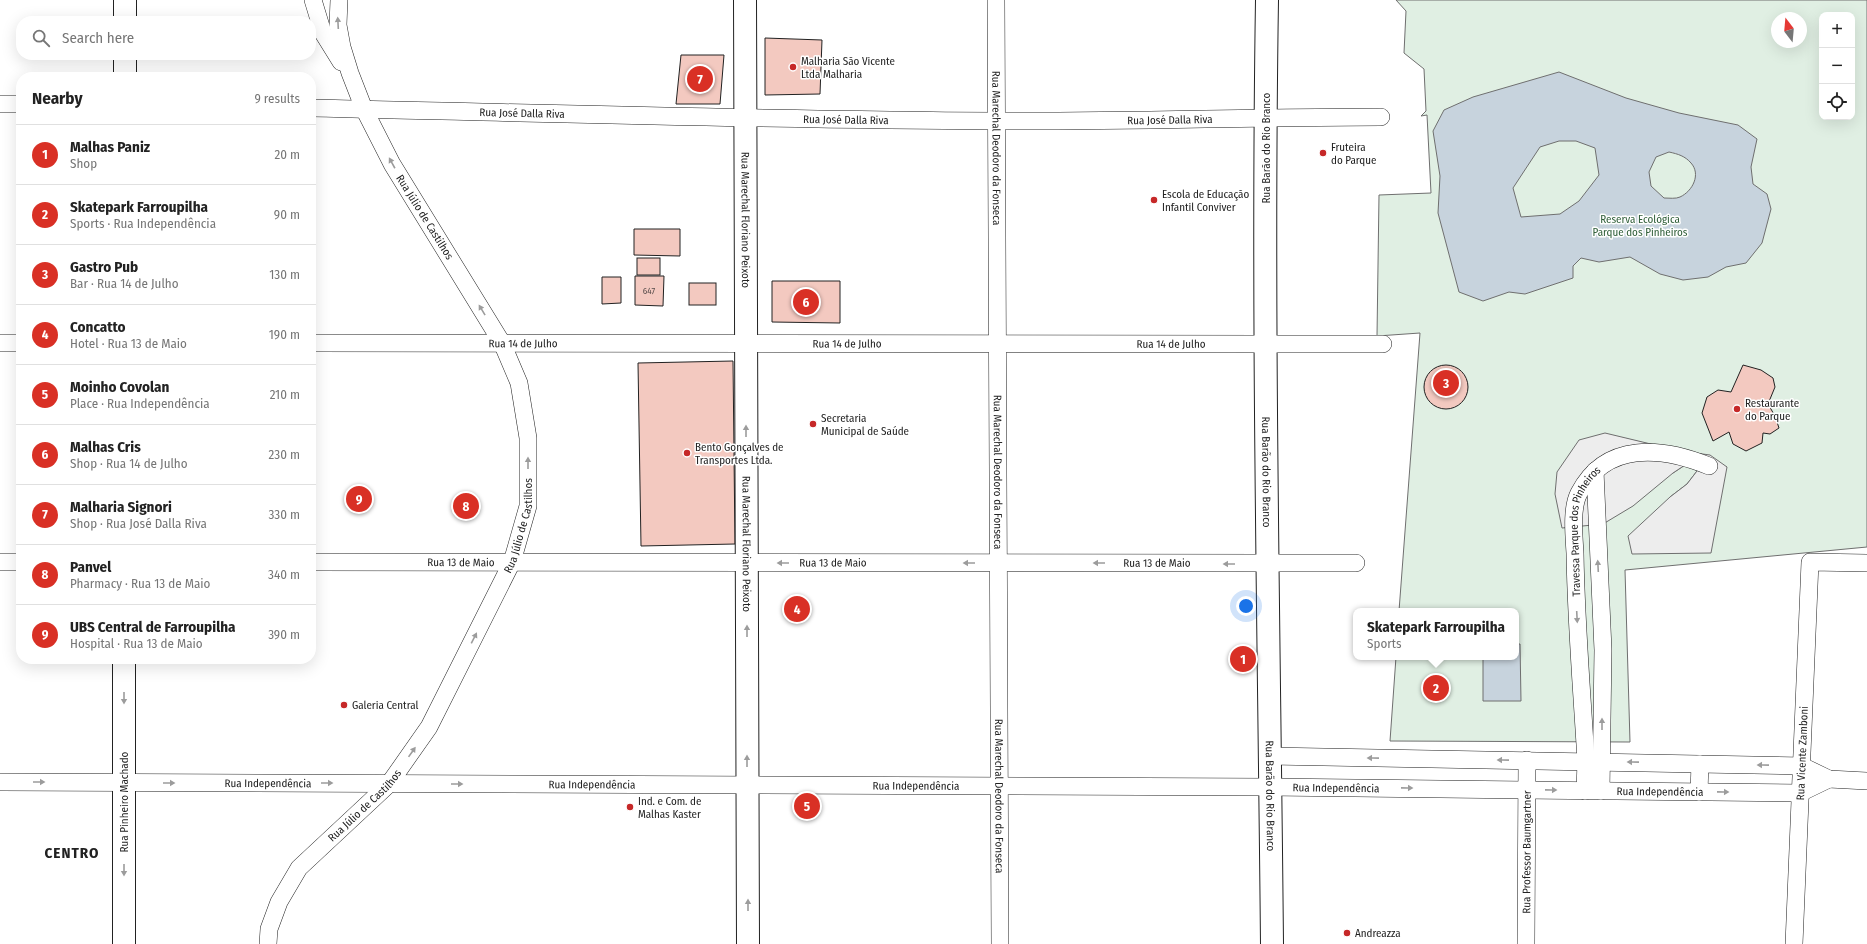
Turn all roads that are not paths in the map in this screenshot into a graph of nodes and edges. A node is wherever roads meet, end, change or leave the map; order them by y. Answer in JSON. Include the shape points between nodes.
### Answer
{"nodes":[{"id":1,"x":125,"y":0,"type":"edge"},
{"id":2,"x":313,"y":0,"type":"edge"},
{"id":3,"x":339,"y":0,"type":"edge"},
{"id":4,"x":745,"y":0,"type":"edge"},
{"id":5,"x":996,"y":0,"type":"edge"},
{"id":6,"x":1267,"y":0,"type":"edge"},
{"id":7,"x":125,"y":16,"type":"edge"},
{"id":8,"x":125,"y":60,"type":"edge"},
{"id":9,"x":125,"y":72,"type":"edge"},
{"id":10,"x":350,"y":74,"type":"junction"},
{"id":11,"x":0,"y":104,"type":"edge"},
{"id":12,"x":16,"y":104,"type":"edge"},
{"id":13,"x":316,"y":108,"type":"edge"},
{"id":14,"x":364,"y":109,"type":"junction"},
{"id":15,"x":1265,"y":117,"type":"junction"},
{"id":16,"x":1381,"y":117,"type":"dead end"},
{"id":17,"x":746,"y":118,"type":"junction"},
{"id":18,"x":997,"y":122,"type":"junction"},
{"id":19,"x":0,"y":343,"type":"edge"},
{"id":20,"x":16,"y":343,"type":"edge"},
{"id":21,"x":316,"y":343,"type":"edge"},
{"id":22,"x":502,"y":344,"type":"junction"},
{"id":23,"x":746,"y":344,"type":"junction"},
{"id":24,"x":998,"y":344,"type":"junction"},
{"id":25,"x":1266,"y":344,"type":"junction"},
{"id":26,"x":1383,"y":344,"type":"dead end"},
{"id":27,"x":1709,"y":466,"type":"dead end"},
{"id":28,"x":1595,"y":471,"type":"junction"},
{"id":29,"x":0,"y":562,"type":"edge"},
{"id":30,"x":16,"y":562,"type":"edge"},
{"id":31,"x":316,"y":562,"type":"edge"},
{"id":32,"x":512,"y":562,"type":"junction"},
{"id":33,"x":747,"y":563,"type":"junction"},
{"id":34,"x":999,"y":563,"type":"junction"},
{"id":35,"x":1356,"y":563,"type":"dead end"},
{"id":36,"x":1867,"y":563,"type":"edge"},
{"id":37,"x":1268,"y":564,"type":"junction"},
{"id":38,"x":124,"y":664,"type":"edge"},
{"id":39,"x":1270,"y":756,"type":"junction"},
{"id":40,"x":1526,"y":760,"type":"junction"},
{"id":41,"x":1594,"y":762,"type":"junction"},
{"id":42,"x":1700,"y":764,"type":"junction"},
{"id":43,"x":1802,"y":766,"type":"junction"},
{"id":44,"x":1829,"y":779,"type":"junction"},
{"id":45,"x":1867,"y":781,"type":"edge"},
{"id":46,"x":0,"y":782,"type":"edge"},
{"id":47,"x":124,"y":783,"type":"junction"},
{"id":48,"x":389,"y":784,"type":"junction"},
{"id":49,"x":747,"y":785,"type":"junction"},
{"id":50,"x":1000,"y":786,"type":"junction"},
{"id":51,"x":1270,"y":787,"type":"junction"},
{"id":52,"x":1526,"y":790,"type":"junction"},
{"id":53,"x":1593,"y":791,"type":"junction"},
{"id":54,"x":1699,"y":792,"type":"junction"},
{"id":55,"x":1800,"y":793,"type":"junction"},
{"id":56,"x":124,"y":944,"type":"edge"},
{"id":57,"x":268,"y":944,"type":"edge"},
{"id":58,"x":748,"y":944,"type":"edge"},
{"id":59,"x":1000,"y":944,"type":"edge"},
{"id":60,"x":1272,"y":944,"type":"edge"},
{"id":61,"x":1526,"y":944,"type":"edge"},
{"id":62,"x":1794,"y":944,"type":"edge"}],
"edges":[{"from":1,"to":7,"type":"main road"},
{"from":2,"to":10,"type":"street","name":"Rua Júlio de Castilhos","via":[[323,32]]},
{"from":10,"to":3,"type":"street","name":"Rua Júlio de Castilhos","one_way":true,"via":[[338,25]]},
{"from":4,"to":17,"type":"main road","name":"Rua Marechal Floriano Peixoto"},
{"from":5,"to":18,"type":"street","name":"Rua Marechal Deodoro da Fonseca"},
{"from":6,"to":15,"type":"main road","name":"Rua Barão do Rio Branco"},
{"from":8,"to":9,"type":"main road"},
{"from":10,"to":14,"type":"street","name":"Rua Júlio de Castilhos"},
{"from":11,"to":12,"type":"street"},
{"from":13,"to":14,"type":"street","name":"Rua José Dalla Riva"},
{"from":14,"to":17,"type":"street","name":"Rua José Dalla Riva"},
{"from":22,"to":14,"type":"street","name":"Rua Júlio de Castilhos","one_way":true,"via":[[392,164]]},
{"from":15,"to":16,"type":"street","name":"Rua José Dalla Riva"},
{"from":15,"to":18,"type":"street","name":"Rua José Dalla Riva"},
{"from":15,"to":25,"type":"main road","name":"Rua Barão do Rio Branco"},
{"from":17,"to":18,"type":"street","name":"Rua José Dalla Riva"},
{"from":17,"to":23,"type":"main road","name":"Rua Marechal Floriano Peixoto"},
{"from":18,"to":24,"type":"street","name":"Rua Marechal Deodoro da Fonseca"},
{"from":19,"to":20,"type":"street"},
{"from":21,"to":22,"type":"street","name":"Rua 14 de Julho"},
{"from":22,"to":23,"type":"street","name":"Rua 14 de Julho"},
{"from":32,"to":22,"type":"street","name":"Rua Júlio de Castilhos","one_way":true,"via":[[528,506],[528,438],[519,383]]},
{"from":23,"to":24,"type":"street","name":"Rua 14 de Julho"},
{"from":33,"to":23,"type":"main road","name":"Rua Marechal Floriano Peixoto","one_way":true},
{"from":24,"to":25,"type":"street","name":"Rua 14 de Julho"},
{"from":24,"to":34,"type":"street","name":"Rua Marechal Deodoro da Fonseca"},
{"from":25,"to":26,"type":"street","name":"Rua 14 de Julho"},
{"from":25,"to":37,"type":"main road","name":"Rua Barão do Rio Branco"},
{"from":27,"to":28,"type":"street","via":[[1685,456],[1648,452],[1628,454],[1608,462]]},
{"from":41,"to":28,"type":"street","name":"Travessa Parque dos Pinheiros","one_way":true,"via":[[1603,650]]},
{"from":28,"to":41,"type":"street","name":"Travessa Parque dos Pinheiros","one_way":true,"via":[[1578,494],[1574,516],[1576,594]]},
{"from":29,"to":30,"type":"street"},
{"from":31,"to":32,"type":"street","name":"Rua 13 de Maio"},
{"from":32,"to":33,"type":"street","name":"Rua 13 de Maio"},
{"from":48,"to":32,"type":"street","name":"Rua Júlio de Castilhos","one_way":true,"via":[[429,727]]},
{"from":34,"to":33,"type":"street","name":"Rua 13 de Maio","one_way":true},
{"from":49,"to":33,"type":"main road","name":"Rua Marechal Floriano Peixoto","one_way":true},
{"from":37,"to":34,"type":"street","name":"Rua 13 de Maio","one_way":true},
{"from":34,"to":50,"type":"street","name":"Rua Marechal Deodoro da Fonseca"},
{"from":35,"to":37,"type":"street","name":"Rua 13 de Maio"},
{"from":36,"to":43,"type":"street","name":"Rua Vicente Zamboni","via":[[1810,562]]},
{"from":37,"to":39,"type":"main road","name":"Rua Barão do Rio Branco"},
{"from":38,"to":47,"type":"main road","name":"Rua Pinheiro Machado","one_way":true},
{"from":40,"to":39,"type":"street","name":"Rua Independência","one_way":true},
{"from":39,"to":51,"type":"main road","name":"Rua Barão do Rio Branco"},
{"from":40,"to":41,"type":"street","name":"Rua Independência"},
{"from":40,"to":52,"type":"street","name":"Rua Professor Baumgartner"},
{"from":42,"to":41,"type":"street","name":"Rua Independência","one_way":true},
{"from":41,"to":53,"type":"street","name":"Travessa Parque dos Pinheiros"},
{"from":43,"to":42,"type":"street","name":"Rua Independência","one_way":true},
{"from":42,"to":54,"type":"street"},
{"from":43,"to":44,"type":"street","name":"Rua Independência"},
{"from":43,"to":55,"type":"street","name":"Rua Vicente Zamboni"},
{"from":44,"to":45,"type":"street","name":"Rua Independência"},
{"from":44,"to":55,"type":"street","name":"Rua Independência"},
{"from":46,"to":47,"type":"street","name":"Rua Independência","one_way":true},
{"from":47,"to":48,"type":"street","name":"Rua Independência","one_way":true},
{"from":47,"to":56,"type":"main road","name":"Rua Pinheiro Machado","one_way":true},
{"from":48,"to":49,"type":"street","name":"Rua Independência","one_way":true},
{"from":48,"to":57,"type":"street","name":"Rua Júlio de Castilhos","via":[[300,868],[279,902],[269,929]]},
{"from":49,"to":50,"type":"street","name":"Rua Independência"},
{"from":58,"to":49,"type":"main road","name":"Rua Marechal Floriano Peixoto","one_way":true},
{"from":50,"to":51,"type":"street","name":"Rua Independência"},
{"from":50,"to":59,"type":"street","name":"Rua Marechal Deodoro da Fonseca"},
{"from":51,"to":52,"type":"street","name":"Rua Independência","one_way":true},
{"from":51,"to":60,"type":"main road","name":"Rua Barão do Rio Branco"},
{"from":52,"to":53,"type":"street","name":"Rua Independência","one_way":true},
{"from":52,"to":61,"type":"street","name":"Rua Professor Baumgartner"},
{"from":53,"to":54,"type":"street","name":"Rua Independência"},
{"from":54,"to":55,"type":"street","name":"Rua Independência","one_way":true},
{"from":55,"to":62,"type":"street","name":"Rua Vicente Zamboni"}]}
